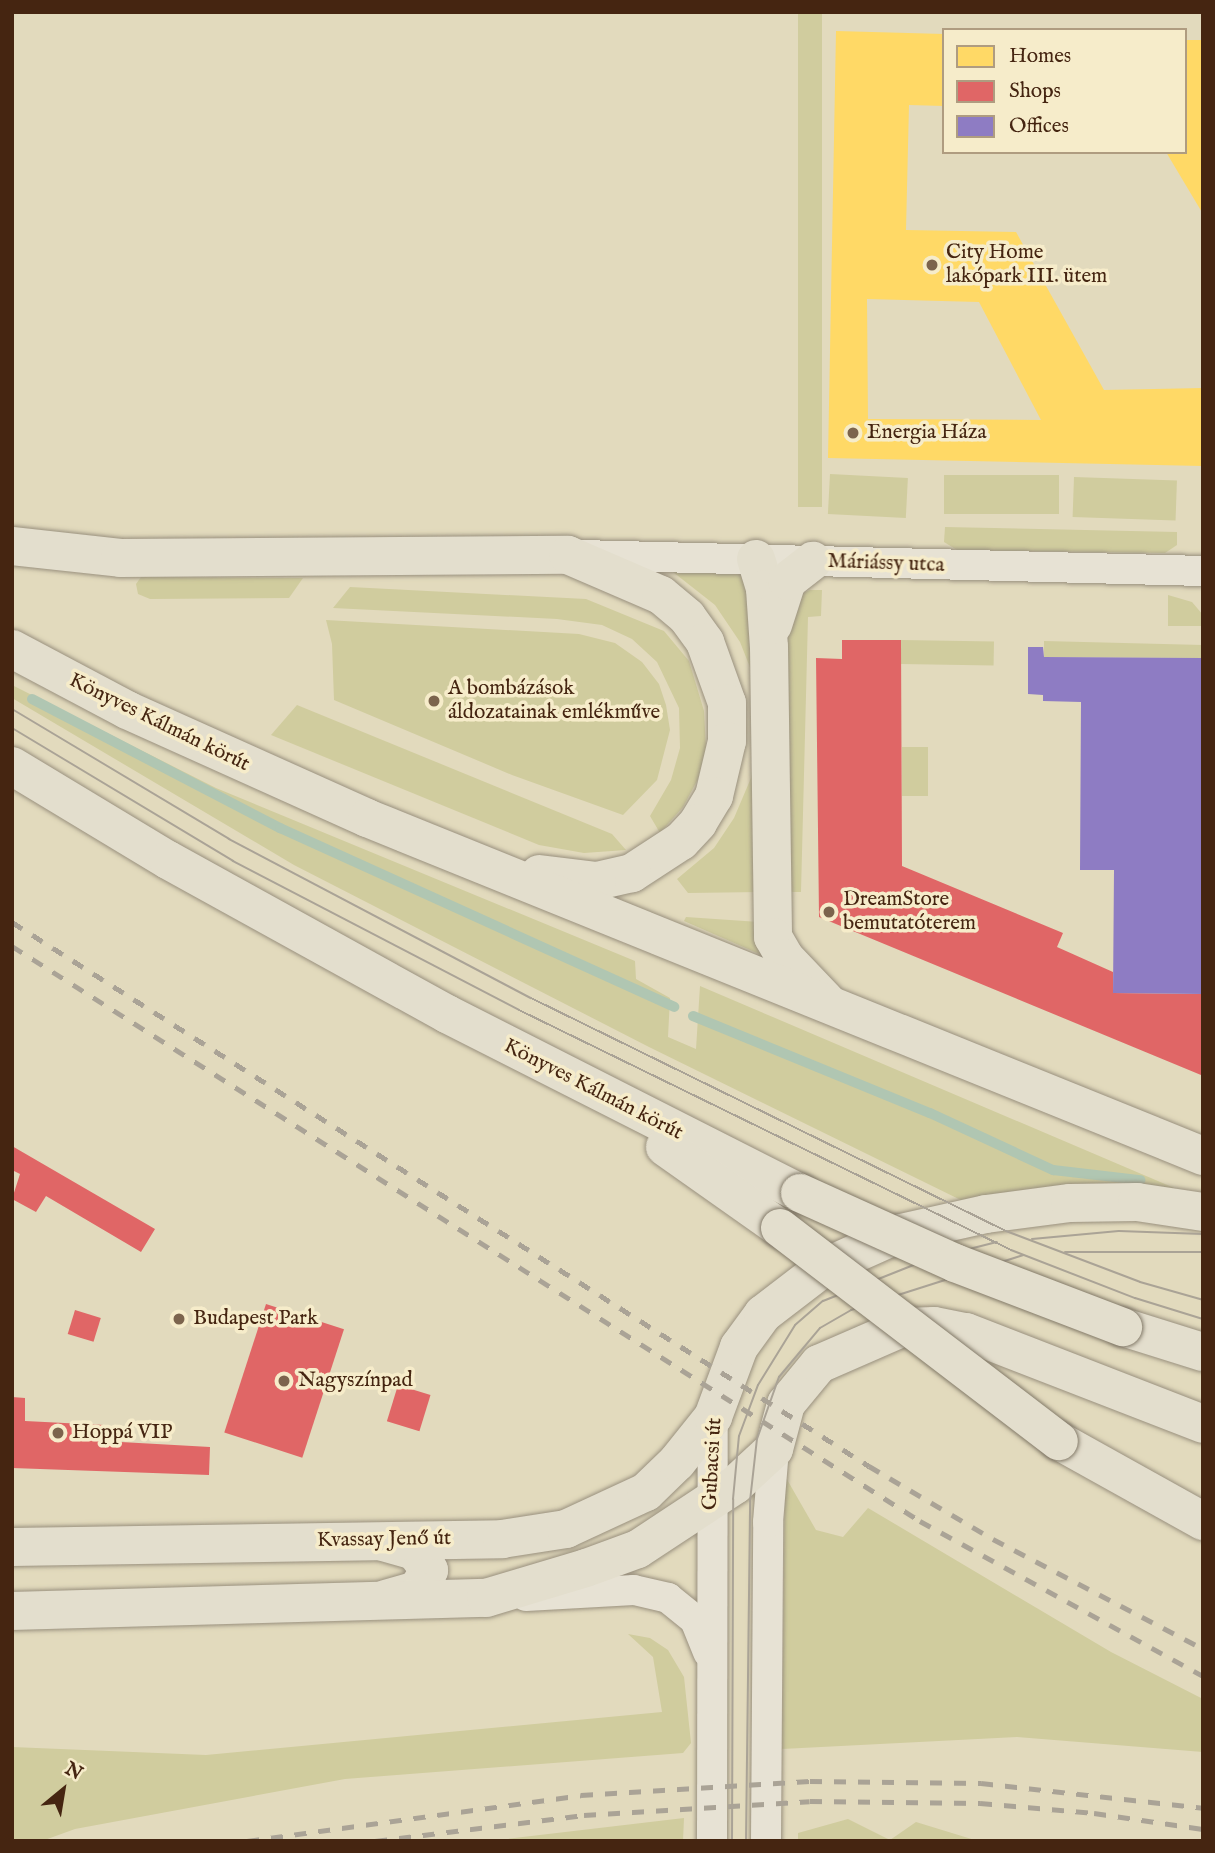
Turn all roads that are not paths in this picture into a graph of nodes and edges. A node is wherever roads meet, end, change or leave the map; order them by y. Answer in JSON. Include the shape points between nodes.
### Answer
{"nodes":[{"id":1,"x":12,"y":546,"type":"edge"},
{"id":2,"x":569,"y":555,"type":"junction"},
{"id":3,"x":756,"y":559,"type":"junction"},
{"id":4,"x":813,"y":561,"type":"junction"},
{"id":5,"x":1203,"y":571,"type":"edge"},
{"id":6,"x":769,"y":648,"type":"junction"},
{"id":7,"x":12,"y":649,"type":"edge"},
{"id":8,"x":12,"y":765,"type":"edge"},
{"id":9,"x":478,"y":863,"type":"junction"},
{"id":10,"x":836,"y":1011,"type":"junction"},
{"id":11,"x":569,"y":1079,"type":"junction"},
{"id":12,"x":1203,"y":1156,"type":"edge"},
{"id":13,"x":1203,"y":1212,"type":"edge"},
{"id":14,"x":1203,"y":1352,"type":"edge"},
{"id":15,"x":713,"y":1417,"type":"junction"},
{"id":16,"x":1203,"y":1424,"type":"edge"},
{"id":17,"x":774,"y":1449,"type":"junction"},
{"id":18,"x":710,"y":1502,"type":"junction"},
{"id":19,"x":1203,"y":1521,"type":"edge"},
{"id":20,"x":374,"y":1540,"type":"junction"},
{"id":21,"x":12,"y":1547,"type":"edge"},
{"id":22,"x":486,"y":1598,"type":"junction"},
{"id":23,"x":369,"y":1602,"type":"junction"},
{"id":24,"x":12,"y":1611,"type":"edge"},
{"id":25,"x":714,"y":1711,"type":"junction"},
{"id":26,"x":712,"y":1841,"type":"edge"},
{"id":27,"x":766,"y":1841,"type":"edge"}],
"edges":[{"from":1,"to":2,"type":"main road","via":[[120,558]]},
{"from":2,"to":3,"type":"street","name":"Máriássy utca"},
{"from":2,"to":9,"type":"main road","via":[[661,595],[687,617],[705,642],[726,703],[727,741],[714,796],[681,841],[632,873],[597,881]]},
{"from":3,"to":4,"type":"street","name":"Máriássy utca"},
{"from":3,"to":6,"type":"main road","via":[[765,589]]},
{"from":4,"to":5,"type":"street","name":"Máriássy utca"},
{"from":4,"to":6,"type":"main road","via":[[797,569],[781,591]]},
{"from":6,"to":10,"type":"main road","via":[[773,937],[785,958]]},
{"from":7,"to":9,"type":"main road","name":"Könyves Kálmán körút","via":[[151,722]]},
{"from":8,"to":11,"type":"main road","name":"Könyves Kálmán körút","via":[[181,867]]},
{"from":9,"to":10,"type":"main road","name":"Könyves Kálmán körút"},
{"from":10,"to":12,"type":"main road","name":"Könyves Kálmán körút"},
{"from":11,"to":14,"type":"main road","name":"Könyves Kálmán körút","bridge":true,"via":[[800,1193],[955,1263]]},
{"from":11,"to":19,"type":"main road","bridge":true,"via":[[780,1228],[1059,1441]]},
{"from":13,"to":15,"type":"main road","name":"Gubacsi út","via":[[1137,1202],[1070,1203],[960,1219],[888,1238],[823,1268],[763,1314],[739,1347]]},
{"from":15,"to":18,"type":"street","name":"Gubacsi út"},
{"from":15,"to":20,"type":"main road","name":"Kvassay Jenő út","via":[[646,1492],[566,1529],[502,1539]]},
{"from":16,"to":17,"type":"main road","via":[[966,1332],[904,1327],[819,1364],[786,1404]]},
{"from":17,"to":18,"type":"main road"},
{"from":17,"to":27,"type":"street","via":[[768,1522]]},
{"from":18,"to":22,"type":"main road","via":[[638,1549]]},
{"from":18,"to":25,"type":"street","name":"Gubacsi út"},
{"from":20,"to":21,"type":"main road","name":"Kvassay Jenő út"},
{"from":20,"to":23,"type":"main road","via":[[415,1550],[429,1570],[417,1590]]},
{"from":22,"to":23,"type":"main road"},
{"from":22,"to":25,"type":"street","via":[[634,1590],[668,1598],[695,1620],[711,1659]]},
{"from":23,"to":24,"type":"main road"},
{"from":25,"to":26,"type":"street","name":"Gubacsi út"}]}
